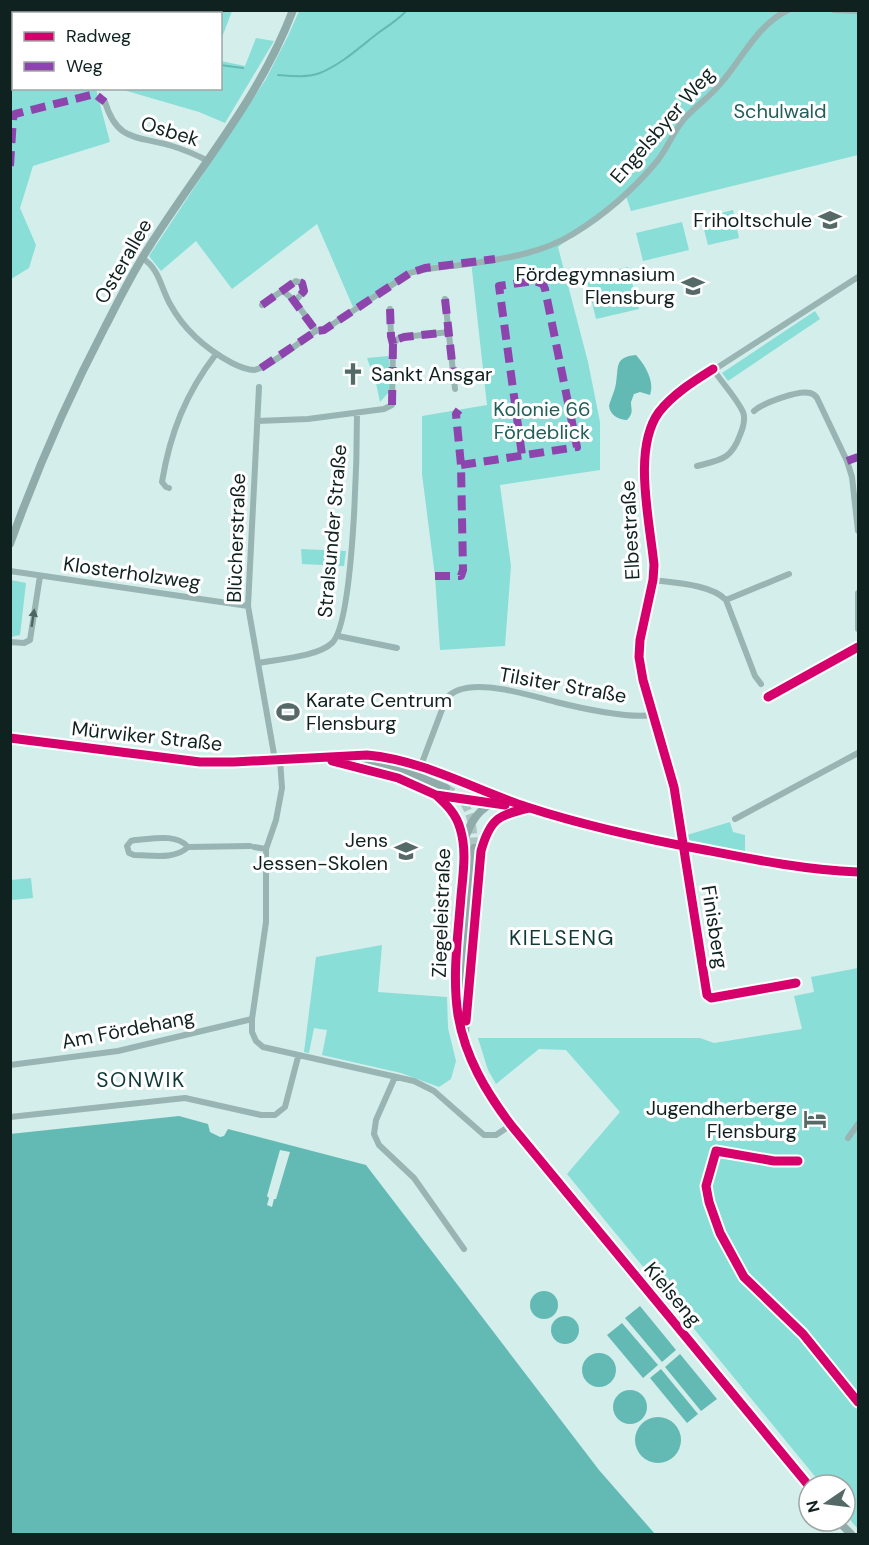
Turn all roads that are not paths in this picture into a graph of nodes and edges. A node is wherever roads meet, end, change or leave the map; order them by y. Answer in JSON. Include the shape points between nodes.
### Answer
{"nodes":[{"id":1,"x":293,"y":10,"type":"edge"},
{"id":2,"x":788,"y":10,"type":"edge"},
{"id":3,"x":834,"y":10,"type":"edge"},
{"id":4,"x":858,"y":11,"type":"edge"},
{"id":5,"x":105,"y":102,"type":"dead end"},
{"id":6,"x":208,"y":161,"type":"junction"},
{"id":7,"x":142,"y":258,"type":"junction"},
{"id":8,"x":858,"y":276,"type":"edge"},
{"id":9,"x":284,"y":291,"type":"junction"},
{"id":10,"x":445,"y":299,"type":"dead end"},
{"id":11,"x":295,"y":301,"type":"junction"},
{"id":12,"x":262,"y":305,"type":"dead end"},
{"id":13,"x":390,"y":309,"type":"dead end"},
{"id":14,"x":316,"y":331,"type":"junction"},
{"id":15,"x":449,"y":332,"type":"junction"},
{"id":16,"x":393,"y":344,"type":"junction"},
{"id":17,"x":216,"y":354,"type":"junction"},
{"id":18,"x":713,"y":369,"type":"junction"},
{"id":19,"x":259,"y":387,"type":"dead end"},
{"id":20,"x":455,"y":389,"type":"dead end"},
{"id":21,"x":754,"y":411,"type":"dead end"},
{"id":22,"x":357,"y":413,"type":"junction"},
{"id":23,"x":257,"y":421,"type":"junction"},
{"id":24,"x":696,"y":466,"type":"dead end"},
{"id":25,"x":169,"y":488,"type":"dead end"},
{"id":26,"x":858,"y":531,"type":"edge"},
{"id":27,"x":10,"y":544,"type":"edge"},
{"id":28,"x":10,"y":571,"type":"edge"},
{"id":29,"x":789,"y":574,"type":"dead end"},
{"id":30,"x":40,"y":576,"type":"junction"},
{"id":31,"x":653,"y":580,"type":"junction"},
{"id":32,"x":858,"y":592,"type":"edge"},
{"id":33,"x":726,"y":600,"type":"junction"},
{"id":34,"x":248,"y":606,"type":"junction"},
{"id":35,"x":858,"y":629,"type":"edge"},
{"id":36,"x":338,"y":636,"type":"junction"},
{"id":37,"x":10,"y":642,"type":"edge"},
{"id":38,"x":397,"y":648,"type":"dead end"},
{"id":39,"x":258,"y":663,"type":"junction"},
{"id":40,"x":761,"y":684,"type":"dead end"},
{"id":41,"x":652,"y":715,"type":"junction"},
{"id":42,"x":10,"y":738,"type":"edge"},
{"id":43,"x":858,"y":753,"type":"edge"},
{"id":44,"x":354,"y":756,"type":"junction"},
{"id":45,"x":317,"y":758,"type":"junction"},
{"id":46,"x":277,"y":760,"type":"junction"},
{"id":47,"x":420,"y":768,"type":"junction"},
{"id":48,"x":446,"y":788,"type":"tunnel mouth"},
{"id":49,"x":436,"y":795,"type":"junction"},
{"id":50,"x":493,"y":804,"type":"junction"},
{"id":51,"x":518,"y":804,"type":"junction"},
{"id":52,"x":529,"y":808,"type":"junction"},
{"id":53,"x":735,"y":819,"type":"dead end"},
{"id":54,"x":463,"y":844,"type":"junction"},
{"id":55,"x":684,"y":846,"type":"junction"},
{"id":56,"x":188,"y":847,"type":"junction"},
{"id":57,"x":474,"y":848,"type":"tunnel mouth"},
{"id":58,"x":266,"y":849,"type":"junction"},
{"id":59,"x":858,"y":872,"type":"edge"},
{"id":60,"x":796,"y":983,"type":"dead end"},
{"id":61,"x":252,"y":1019,"type":"junction"},
{"id":62,"x":465,"y":1039,"type":"junction"},
{"id":63,"x":298,"y":1057,"type":"junction"},
{"id":64,"x":10,"y":1065,"type":"edge"},
{"id":65,"x":395,"y":1077,"type":"junction"},
{"id":66,"x":10,"y":1117,"type":"edge"},
{"id":67,"x":858,"y":1124,"type":"edge"},
{"id":68,"x":511,"y":1125,"type":"junction"},
{"id":69,"x":848,"y":1138,"type":"dead end"},
{"id":70,"x":464,"y":1249,"type":"dead end"},
{"id":71,"x":798,"y":1473,"type":"edge"}],
"edges":[{"from":1,"to":6,"type":"street","name":"Osterallee","via":[[263,76]]},
{"from":2,"to":14,"type":"street","name":"Engelsbyer Weg","via":[[748,44],[722,83],[684,120],[657,160],[622,197],[583,228],[556,243],[513,256],[410,273],[324,330]]},
{"from":3,"to":4,"type":"street"},
{"from":5,"to":6,"type":"street","name":"Osbek","via":[[113,121],[135,139],[170,145]]},
{"from":6,"to":7,"type":"street","name":"Osterallee"},
{"from":7,"to":17,"type":"street","via":[[153,266],[177,317]]},
{"from":7,"to":27,"type":"street","name":"Osterallee","via":[[69,397]]},
{"from":8,"to":18,"type":"street","name":"Elbestraße"},
{"from":9,"to":11,"type":"street"},
{"from":9,"to":11,"type":"street","via":[[296,281],[302,283],[302,295]]},
{"from":9,"to":12,"type":"street"},
{"from":10,"to":15,"type":"street"},
{"from":11,"to":14,"type":"street"},
{"from":13,"to":16,"type":"street"},
{"from":14,"to":17,"type":"street","name":"Engelsbyer Weg","via":[[261,368],[248,369]]},
{"from":15,"to":16,"type":"street","via":[[404,337]]},
{"from":15,"to":20,"type":"street"},
{"from":16,"to":22,"type":"street","via":[[392,405]]},
{"from":17,"to":25,"type":"street","via":[[194,384],[177,424],[162,482]]},
{"from":18,"to":24,"type":"street","via":[[742,410],[744,423],[730,454]]},
{"from":18,"to":31,"type":"street","name":"Elbestraße","via":[[660,411],[648,438],[644,465]]},
{"from":19,"to":23,"type":"street","name":"Blücherstraße"},
{"from":21,"to":26,"type":"street","via":[[768,402],[804,392],[818,398],[852,477]]},
{"from":22,"to":23,"type":"street"},
{"from":22,"to":36,"type":"street","name":"Stralsunder Straße","via":[[353,532]]},
{"from":23,"to":34,"type":"street","name":"Blücherstraße"},
{"from":28,"to":30,"type":"street","name":"Klosterholzweg"},
{"from":29,"to":33,"type":"street"},
{"from":30,"to":34,"type":"street","name":"Klosterholzweg"},
{"from":37,"to":30,"type":"street","one_way":true,"via":[[30,640]]},
{"from":31,"to":33,"type":"street","via":[[716,592]]},
{"from":31,"to":41,"type":"street","name":"Elbestraße","via":[[639,657]]},
{"from":32,"to":35,"type":"street"},
{"from":33,"to":40,"type":"street"},
{"from":34,"to":39,"type":"street","name":"Blücherstraße"},
{"from":36,"to":38,"type":"street"},
{"from":36,"to":39,"type":"street","name":"Stralsunder Straße","via":[[321,650]]},
{"from":39,"to":46,"type":"street","name":"Blücherstraße"},
{"from":41,"to":47,"type":"street","name":"Tilsiter Straße","via":[[582,708],[504,690],[461,689],[446,699]]},
{"from":41,"to":55,"type":"street","name":"Tilsiter Straße","via":[[674,787]]},
{"from":42,"to":46,"type":"street","name":"Mürwiker Straße","via":[[200,762]]},
{"from":43,"to":53,"type":"street"},
{"from":44,"to":45,"type":"street","name":"Mürwiker Straße"},
{"from":44,"to":47,"type":"street","name":"Mürwiker Straße","via":[[381,756]]},
{"from":44,"to":48,"type":"street"},
{"from":45,"to":46,"type":"street","name":"Mürwiker Straße"},
{"from":45,"to":49,"type":"street","name":"Mürwiker Straße","via":[[398,778]]},
{"from":46,"to":58,"type":"street","name":"Blücherstraße","via":[[282,788]]},
{"from":47,"to":51,"type":"street","name":"Mürwiker Straße"},
{"from":49,"to":50,"type":"street","name":"Mürwiker Straße"},
{"from":49,"to":54,"type":"street","name":"Ziegeleistraße","via":[[453,813]]},
{"from":50,"to":51,"type":"street"},
{"from":50,"to":52,"type":"street","name":"Mürwiker Straße"},
{"from":50,"to":54,"type":"street","name":"Ziegeleistraße","via":[[477,814]]},
{"from":51,"to":52,"type":"street","name":"Mürwiker Straße"},
{"from":52,"to":55,"type":"street","name":"Mürwiker Straße"},
{"from":52,"to":62,"type":"street","name":"Ziegeleistraße","via":[[502,814],[486,833],[480,860]]},
{"from":54,"to":62,"type":"street","name":"Ziegeleistraße","via":[[455,964],[459,1017]]},
{"from":55,"to":59,"type":"street","name":"Mürwiker Straße","via":[[778,865]]},
{"from":55,"to":60,"type":"street","name":"Finisberg","via":[[707,995],[711,998]]},
{"from":56,"to":56,"type":"street","via":[[173,855],[134,855],[127,846],[135,840],[174,839]]},
{"from":56,"to":58,"type":"street"},
{"from":57,"to":62,"type":"street","name":"Ziegeleistraße","via":[[462,986]]},
{"from":58,"to":61,"type":"street","name":"Blücherstraße","via":[[266,922]]},
{"from":61,"to":63,"type":"street","via":[[256,1041]]},
{"from":61,"to":64,"type":"street","name":"Am Fördehang","via":[[118,1051]]},
{"from":62,"to":68,"type":"street","name":"Ziegeleistraße","via":[[475,1070]]},
{"from":63,"to":65,"type":"street"},
{"from":63,"to":66,"type":"street","via":[[285,1107],[275,1115],[185,1098]]},
{"from":65,"to":68,"type":"street","via":[[434,1091],[484,1135],[496,1135]]},
{"from":65,"to":70,"type":"street","via":[[376,1120],[376,1139],[414,1178]]},
{"from":67,"to":69,"type":"street"},
{"from":68,"to":71,"type":"street","name":"Kielseng"}]}
